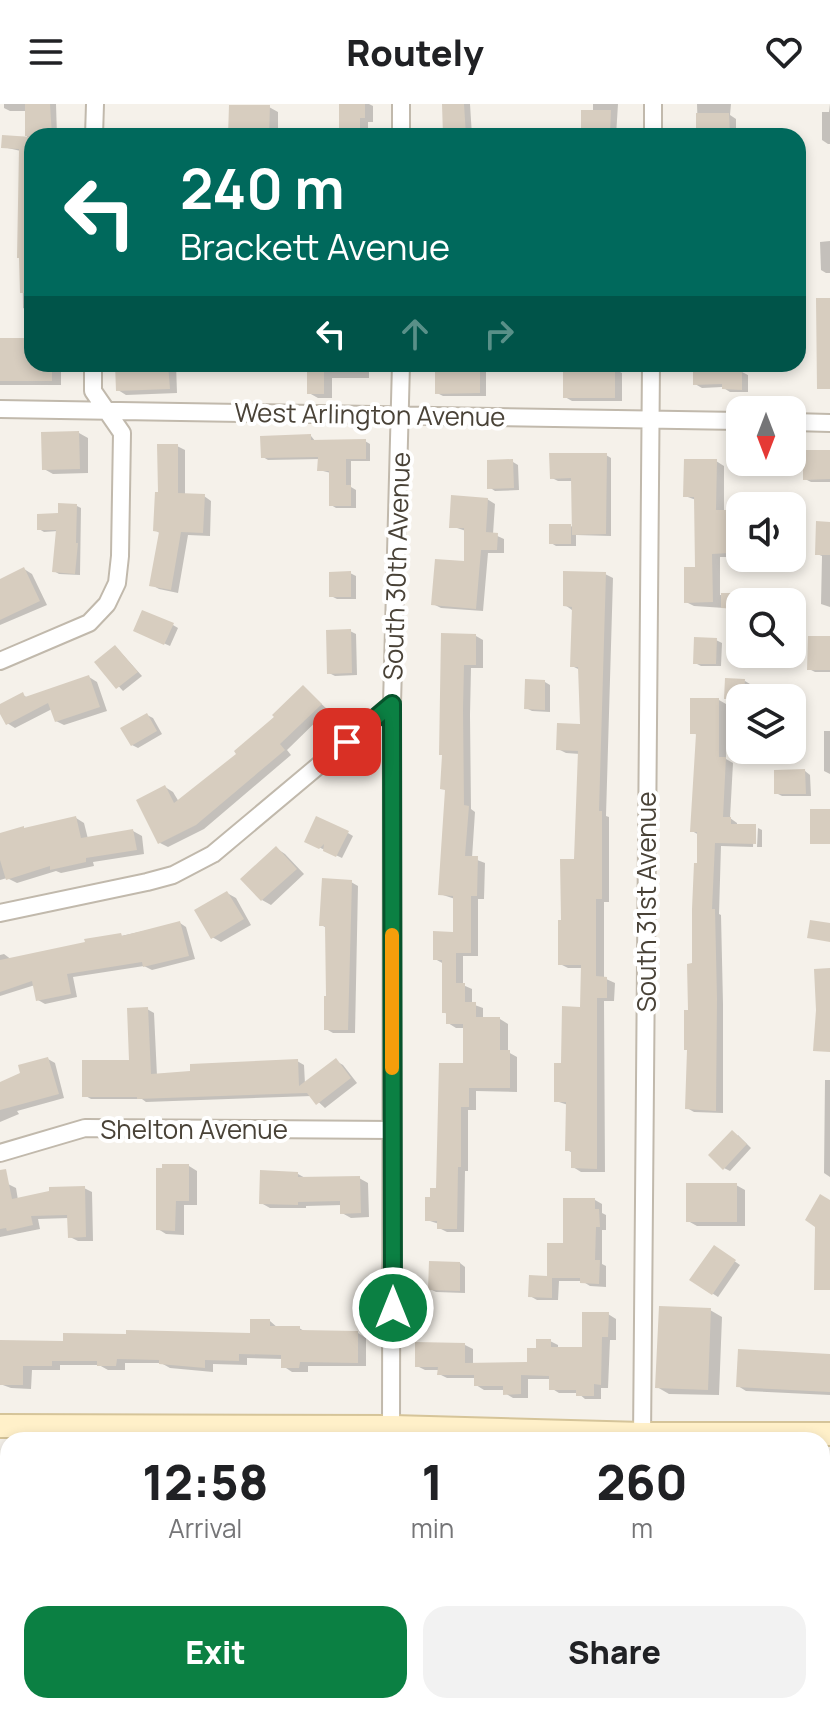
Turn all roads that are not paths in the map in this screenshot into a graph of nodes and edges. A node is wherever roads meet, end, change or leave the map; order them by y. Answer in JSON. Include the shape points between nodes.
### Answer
{"nodes":[{"id":1,"x":95,"y":104,"type":"edge"},
{"id":2,"x":401,"y":104,"type":"edge"},
{"id":3,"x":653,"y":104,"type":"edge"},
{"id":4,"x":94,"y":128,"type":"edge"},
{"id":5,"x":401,"y":128,"type":"edge"},
{"id":6,"x":653,"y":128,"type":"edge"},
{"id":7,"x":93,"y":372,"type":"edge"},
{"id":8,"x":401,"y":372,"type":"edge"},
{"id":9,"x":651,"y":372,"type":"edge"},
{"id":10,"x":0,"y":409,"type":"edge"},
{"id":11,"x":109,"y":411,"type":"junction"},
{"id":12,"x":401,"y":414,"type":"junction"},
{"id":13,"x":650,"y":419,"type":"junction"},
{"id":14,"x":726,"y":421,"type":"edge"},
{"id":15,"x":806,"y":422,"type":"edge"},
{"id":16,"x":830,"y":423,"type":"edge"},
{"id":17,"x":0,"y":661,"type":"edge"},
{"id":18,"x":392,"y":704,"type":"junction"},
{"id":19,"x":0,"y":913,"type":"edge"},
{"id":20,"x":392,"y":1130,"type":"junction"},
{"id":21,"x":0,"y":1153,"type":"edge"},
{"id":22,"x":0,"y":1426,"type":"edge"},
{"id":23,"x":294,"y":1432,"type":"edge"},
{"id":24,"x":392,"y":1432,"type":"edge"},
{"id":25,"x":642,"y":1432,"type":"edge"}],
"edges":[{"from":1,"to":4,"type":"street"},
{"from":2,"to":5,"type":"street"},
{"from":3,"to":6,"type":"street"},
{"from":7,"to":11,"type":"street","via":[[93,391]]},
{"from":8,"to":12,"type":"street","name":"South 30th Avenue"},
{"from":9,"to":13,"type":"street","name":"South 31st Avenue"},
{"from":10,"to":11,"type":"street","name":"West Arlington Avenue"},
{"from":11,"to":12,"type":"street","name":"West Arlington Avenue"},
{"from":11,"to":17,"type":"street","via":[[122,433],[117,583],[89,623]]},
{"from":12,"to":13,"type":"street","name":"West Arlington Avenue"},
{"from":12,"to":18,"type":"street","name":"South 30th Avenue"},
{"from":13,"to":14,"type":"street","name":"West Arlington Avenue"},
{"from":13,"to":25,"type":"street","name":"South 31st Avenue"},
{"from":15,"to":16,"type":"street"},
{"from":18,"to":19,"type":"street","via":[[213,854],[173,875]]},
{"from":18,"to":20,"type":"street","name":"South 30th Avenue"},
{"from":20,"to":21,"type":"street","name":"Shelton Avenue","via":[[85,1128]]},
{"from":20,"to":24,"type":"street","name":"South 30th Avenue"},
{"from":22,"to":23,"type":"main road"}]}
